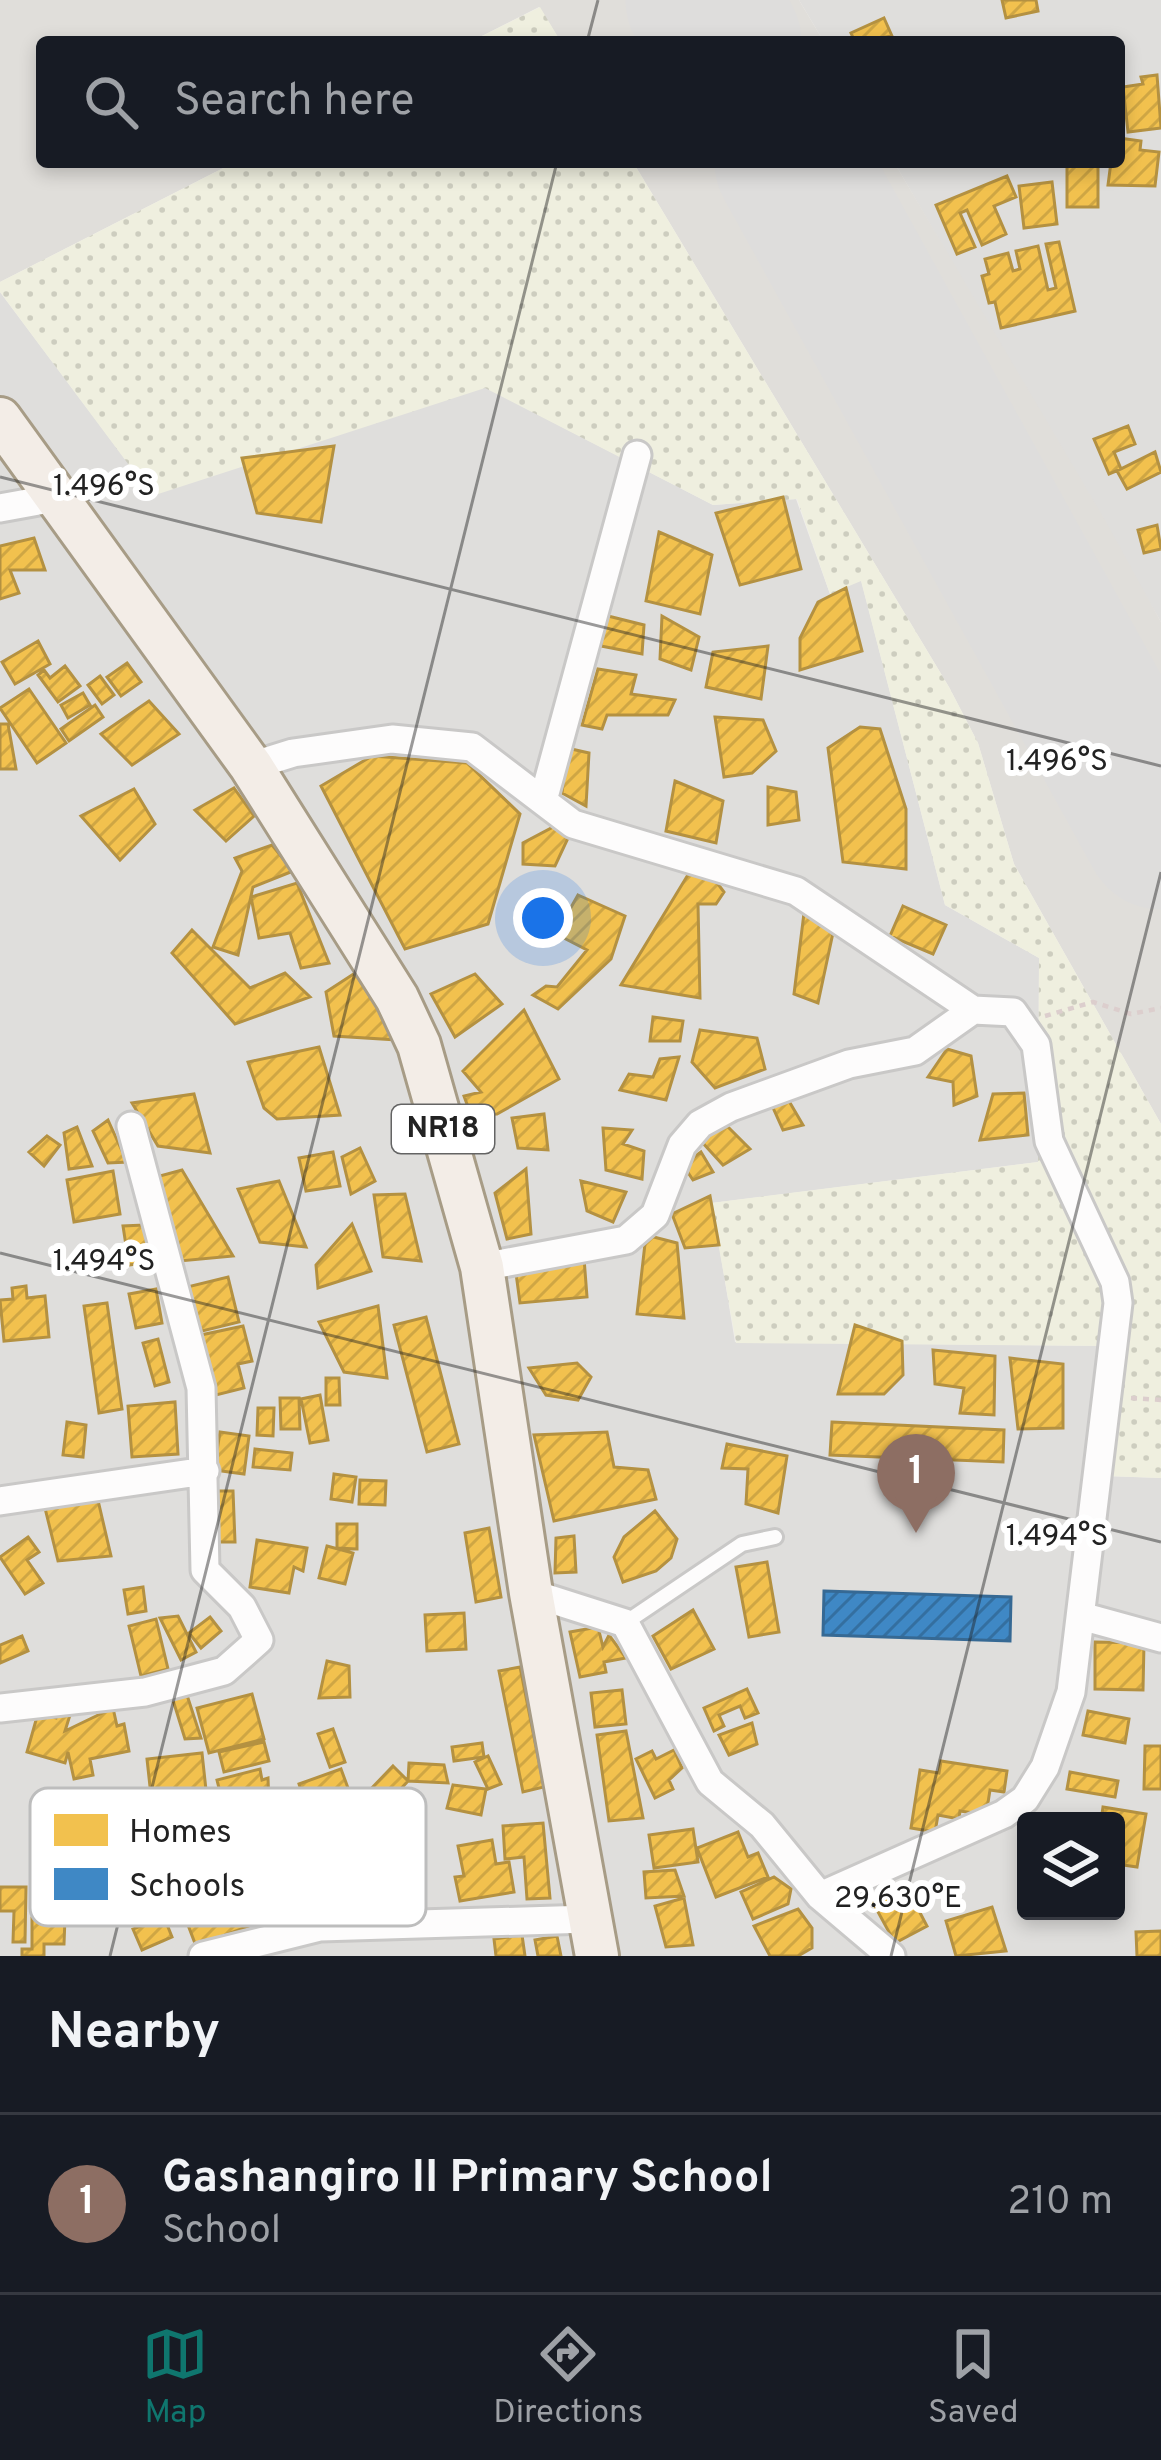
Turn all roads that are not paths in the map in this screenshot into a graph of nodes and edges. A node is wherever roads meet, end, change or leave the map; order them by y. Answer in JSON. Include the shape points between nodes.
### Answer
{"nodes":[{"id":1,"x":0,"y":419,"type":"edge"},
{"id":2,"x":637,"y":455,"type":"dead end"},
{"id":3,"x":56,"y":498,"type":"junction"},
{"id":4,"x":0,"y":508,"type":"edge"},
{"id":5,"x":251,"y":766,"type":"junction"},
{"id":6,"x":544,"y":797,"type":"junction"},
{"id":7,"x":973,"y":1010,"type":"junction"},
{"id":8,"x":131,"y":1126,"type":"dead end"},
{"id":9,"x":482,"y":1267,"type":"junction"},
{"id":10,"x":206,"y":1472,"type":"junction"},
{"id":11,"x":0,"y":1501,"type":"edge"},
{"id":12,"x":775,"y":1538,"type":"dead end"},
{"id":13,"x":531,"y":1593,"type":"junction"},
{"id":14,"x":1081,"y":1616,"type":"junction"},
{"id":15,"x":625,"y":1622,"type":"junction"},
{"id":16,"x":1161,"y":1638,"type":"edge"},
{"id":17,"x":0,"y":1708,"type":"edge"},
{"id":18,"x":820,"y":1896,"type":"junction"},
{"id":19,"x":593,"y":1938,"type":"edge"},
{"id":20,"x":203,"y":1956,"type":"edge"},
{"id":21,"x":891,"y":1956,"type":"edge"}],
"edges":[{"from":1,"to":3,"type":"main road","number":"NR18"},
{"from":2,"to":6,"type":"street"},
{"from":3,"to":4,"type":"street"},
{"from":3,"to":5,"type":"main road","number":"NR18"},
{"from":5,"to":6,"type":"street","via":[[392,739],[439,740],[472,747]]},
{"from":5,"to":9,"type":"main road","number":"NR18","via":[[419,1045]]},
{"from":6,"to":7,"type":"street","via":[[573,824],[796,891]]},
{"from":7,"to":9,"type":"street","via":[[915,1051],[849,1064],[700,1124],[682,1145],[655,1215],[626,1240]]},
{"from":7,"to":14,"type":"street","via":[[1013,1012],[1024,1021],[1036,1045],[1049,1141],[1115,1282]]},
{"from":8,"to":10,"type":"street","via":[[201,1388]]},
{"from":9,"to":13,"type":"main road","number":"NR18"},
{"from":10,"to":11,"type":"street"},
{"from":10,"to":17,"type":"street","via":[[205,1570],[242,1607],[259,1640],[224,1671],[145,1692]]},
{"from":12,"to":15,"type":"lane","via":[[742,1544]]},
{"from":13,"to":15,"type":"street"},
{"from":13,"to":19,"type":"main road","number":"NR18"},
{"from":14,"to":16,"type":"street"},
{"from":14,"to":18,"type":"street","via":[[1071,1692],[1025,1799]]},
{"from":15,"to":18,"type":"street","via":[[710,1782],[762,1826]]},
{"from":18,"to":21,"type":"street"},
{"from":19,"to":20,"type":"street","via":[[320,1927]]}]}
